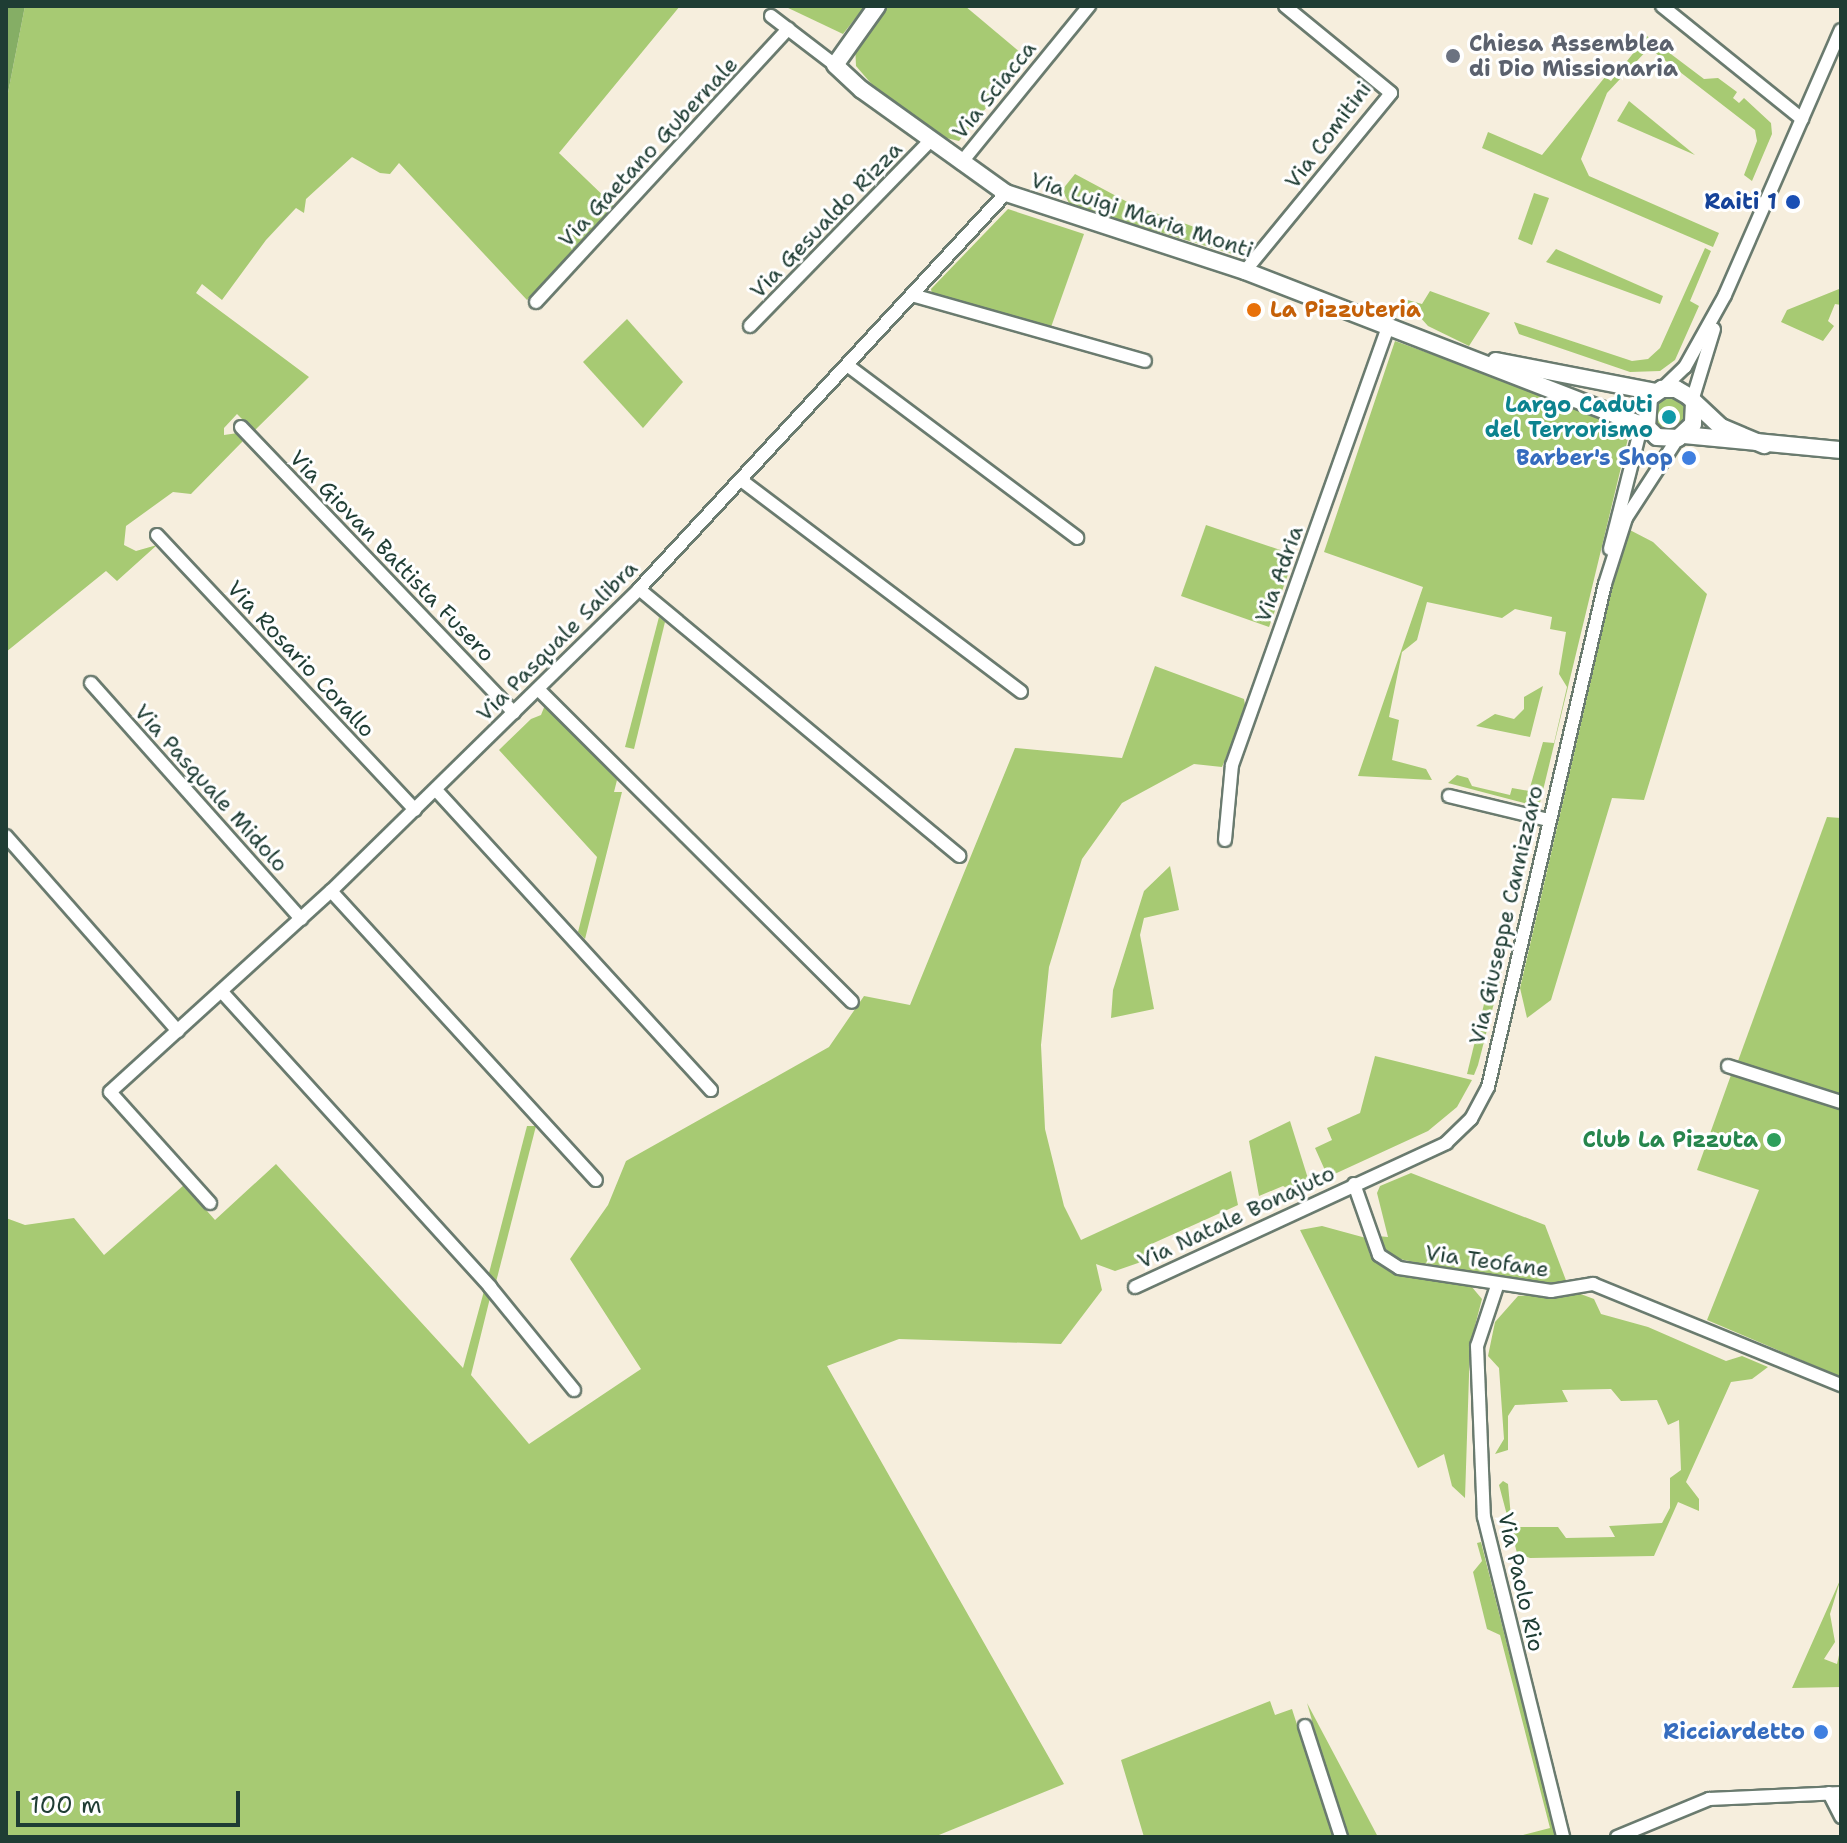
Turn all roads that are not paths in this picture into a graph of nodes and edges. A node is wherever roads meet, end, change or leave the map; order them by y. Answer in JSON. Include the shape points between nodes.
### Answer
{"nodes":[{"id":1,"x":877,"y":6,"type":"edge"},
{"id":2,"x":1089,"y":6,"type":"edge"},
{"id":3,"x":1285,"y":6,"type":"edge"},
{"id":4,"x":1662,"y":6,"type":"edge"},
{"id":5,"x":771,"y":16,"type":"dead end"},
{"id":6,"x":788,"y":29,"type":"junction"},
{"id":7,"x":1841,"y":30,"type":"edge"},
{"id":8,"x":835,"y":65,"type":"junction"},
{"id":9,"x":1802,"y":119,"type":"junction"},
{"id":10,"x":930,"y":141,"type":"junction"},
{"id":11,"x":961,"y":163,"type":"junction"},
{"id":12,"x":1006,"y":193,"type":"junction"},
{"id":13,"x":1245,"y":271,"type":"junction"},
{"id":14,"x":912,"y":295,"type":"junction"},
{"id":15,"x":1725,"y":295,"type":"junction"},
{"id":16,"x":536,"y":302,"type":"dead end"},
{"id":17,"x":1389,"y":325,"type":"junction"},
{"id":18,"x":750,"y":326,"type":"dead end"},
{"id":19,"x":1465,"y":355,"type":"junction"},
{"id":20,"x":1145,"y":361,"type":"dead end"},
{"id":21,"x":847,"y":365,"type":"junction"},
{"id":22,"x":1659,"y":391,"type":"junction"},
{"id":23,"x":1693,"y":402,"type":"junction"},
{"id":24,"x":1645,"y":422,"type":"junction"},
{"id":25,"x":241,"y":427,"type":"dead end"},
{"id":26,"x":1681,"y":437,"type":"junction"},
{"id":27,"x":1764,"y":445,"type":"junction"},
{"id":28,"x":1841,"y":450,"type":"edge"},
{"id":29,"x":741,"y":480,"type":"junction"},
{"id":30,"x":157,"y":535,"type":"dead end"},
{"id":31,"x":1077,"y":538,"type":"dead end"},
{"id":32,"x":1605,"y":584,"type":"junction"},
{"id":33,"x":639,"y":589,"type":"junction"},
{"id":34,"x":91,"y":683,"type":"dead end"},
{"id":35,"x":538,"y":689,"type":"junction"},
{"id":36,"x":1021,"y":692,"type":"dead end"},
{"id":37,"x":514,"y":713,"type":"junction"},
{"id":38,"x":436,"y":790,"type":"junction"},
{"id":39,"x":1449,"y":796,"type":"dead end"},
{"id":40,"x":415,"y":810,"type":"junction"},
{"id":41,"x":1548,"y":820,"type":"junction"},
{"id":42,"x":6,"y":836,"type":"edge"},
{"id":43,"x":1225,"y":840,"type":"dead end"},
{"id":44,"x":959,"y":856,"type":"dead end"},
{"id":45,"x":331,"y":891,"type":"junction"},
{"id":46,"x":301,"y":919,"type":"junction"},
{"id":47,"x":222,"y":992,"type":"junction"},
{"id":48,"x":852,"y":1002,"type":"dead end"},
{"id":49,"x":178,"y":1031,"type":"junction"},
{"id":50,"x":1728,"y":1066,"type":"dead end"},
{"id":51,"x":711,"y":1090,"type":"dead end"},
{"id":52,"x":1841,"y":1102,"type":"edge"},
{"id":53,"x":596,"y":1180,"type":"dead end"},
{"id":54,"x":1354,"y":1184,"type":"junction"},
{"id":55,"x":210,"y":1203,"type":"dead end"},
{"id":56,"x":1497,"y":1286,"type":"junction"},
{"id":57,"x":1135,"y":1287,"type":"dead end"},
{"id":58,"x":1841,"y":1385,"type":"edge"},
{"id":59,"x":574,"y":1390,"type":"dead end"},
{"id":60,"x":1305,"y":1726,"type":"dead end"},
{"id":61,"x":1835,"y":1793,"type":"edge"},
{"id":62,"x":1841,"y":1817,"type":"edge"},
{"id":63,"x":1341,"y":1837,"type":"edge"},
{"id":64,"x":1563,"y":1837,"type":"edge"},
{"id":65,"x":1617,"y":1837,"type":"edge"}],
"edges":[{"from":1,"to":8,"type":"street"},
{"from":2,"to":11,"type":"street","name":"Via Sciacca"},
{"from":3,"to":13,"type":"street","name":"Via Comitini","via":[[1391,93]]},
{"from":4,"to":9,"type":"street"},
{"from":5,"to":6,"type":"street"},
{"from":6,"to":8,"type":"street"},
{"from":6,"to":16,"type":"street","name":"Via Gaetano Gubernale"},
{"from":7,"to":9,"type":"street"},
{"from":8,"to":10,"type":"street","name":"Via Luigi Maria Monti"},
{"from":9,"to":15,"type":"street"},
{"from":10,"to":11,"type":"street","name":"Via Luigi Maria Monti"},
{"from":10,"to":18,"type":"street","name":"Via Gesualdo Rizza"},
{"from":11,"to":12,"type":"street","name":"Via Luigi Maria Monti"},
{"from":12,"to":13,"type":"street","name":"Via Luigi Maria Monti"},
{"from":12,"to":14,"type":"street","name":"Via Pasquale Salibra"},
{"from":13,"to":17,"type":"street","name":"Via Luigi Maria Monti"},
{"from":14,"to":20,"type":"street"},
{"from":14,"to":21,"type":"street","name":"Via Pasquale Salibra"},
{"from":15,"to":22,"type":"street","via":[[1685,367]]},
{"from":15,"to":23,"type":"street"},
{"from":17,"to":19,"type":"street","name":"Via Luigi Maria Monti"},
{"from":17,"to":43,"type":"street","name":"Via Adria","via":[[1232,765]]},
{"from":19,"to":22,"type":"street"},
{"from":19,"to":24,"type":"street","via":[[1544,390]]},
{"from":21,"to":29,"type":"street","name":"Via Pasquale Salibra"},
{"from":21,"to":31,"type":"street"},
{"from":22,"to":23,"type":"street","via":[[1676,389]]},
{"from":22,"to":24,"type":"street"},
{"from":23,"to":26,"type":"street","via":[[1695,418]]},
{"from":23,"to":27,"type":"street","via":[[1721,427]]},
{"from":24,"to":26,"type":"street","via":[[1657,437]]},
{"from":24,"to":32,"type":"street","via":[[1612,533]]},
{"from":25,"to":37,"type":"street","name":"Via Giovan Battista Fusero"},
{"from":26,"to":27,"type":"street"},
{"from":26,"to":32,"type":"street","via":[[1626,518]]},
{"from":27,"to":28,"type":"street"},
{"from":29,"to":33,"type":"street","name":"Via Pasquale Salibra"},
{"from":29,"to":36,"type":"street"},
{"from":30,"to":40,"type":"street","name":"Via Rosario Corallo"},
{"from":32,"to":41,"type":"street","name":"Via Giuseppe Cannizzaro"},
{"from":33,"to":35,"type":"street","name":"Via Pasquale Salibra"},
{"from":33,"to":44,"type":"street"},
{"from":34,"to":46,"type":"street","name":"Via Pasquale Midolo"},
{"from":35,"to":37,"type":"street","name":"Via Pasquale Salibra"},
{"from":35,"to":48,"type":"street"},
{"from":37,"to":38,"type":"street","name":"Via Pasquale Salibra"},
{"from":38,"to":40,"type":"street","name":"Via Pasquale Salibra"},
{"from":38,"to":51,"type":"street"},
{"from":39,"to":41,"type":"street"},
{"from":40,"to":45,"type":"street","name":"Via Pasquale Salibra"},
{"from":41,"to":54,"type":"street","name":"Via Giuseppe Cannizzaro","via":[[1488,1087],[1471,1119],[1446,1143]]},
{"from":42,"to":49,"type":"street"},
{"from":45,"to":46,"type":"street","name":"Via Pasquale Salibra"},
{"from":45,"to":53,"type":"street"},
{"from":46,"to":47,"type":"street","name":"Via Pasquale Salibra"},
{"from":47,"to":49,"type":"street","name":"Via Pasquale Salibra"},
{"from":47,"to":59,"type":"street","via":[[490,1287]]},
{"from":49,"to":55,"type":"street","name":"Via Pasquale Salibra","via":[[110,1092]]},
{"from":50,"to":52,"type":"street"},
{"from":54,"to":56,"type":"street","name":"Via Teofane","via":[[1379,1255],[1387,1263]]},
{"from":54,"to":57,"type":"street","name":"Via Natale Bonajuto"},
{"from":56,"to":58,"type":"street","name":"Via Teofane","via":[[1551,1291],[1593,1284]]},
{"from":56,"to":64,"type":"street","name":"Via Paolo Rio","via":[[1477,1346],[1484,1517]]},
{"from":60,"to":63,"type":"street"},
{"from":61,"to":62,"type":"street"},
{"from":61,"to":65,"type":"street","via":[[1709,1799]]}]}
